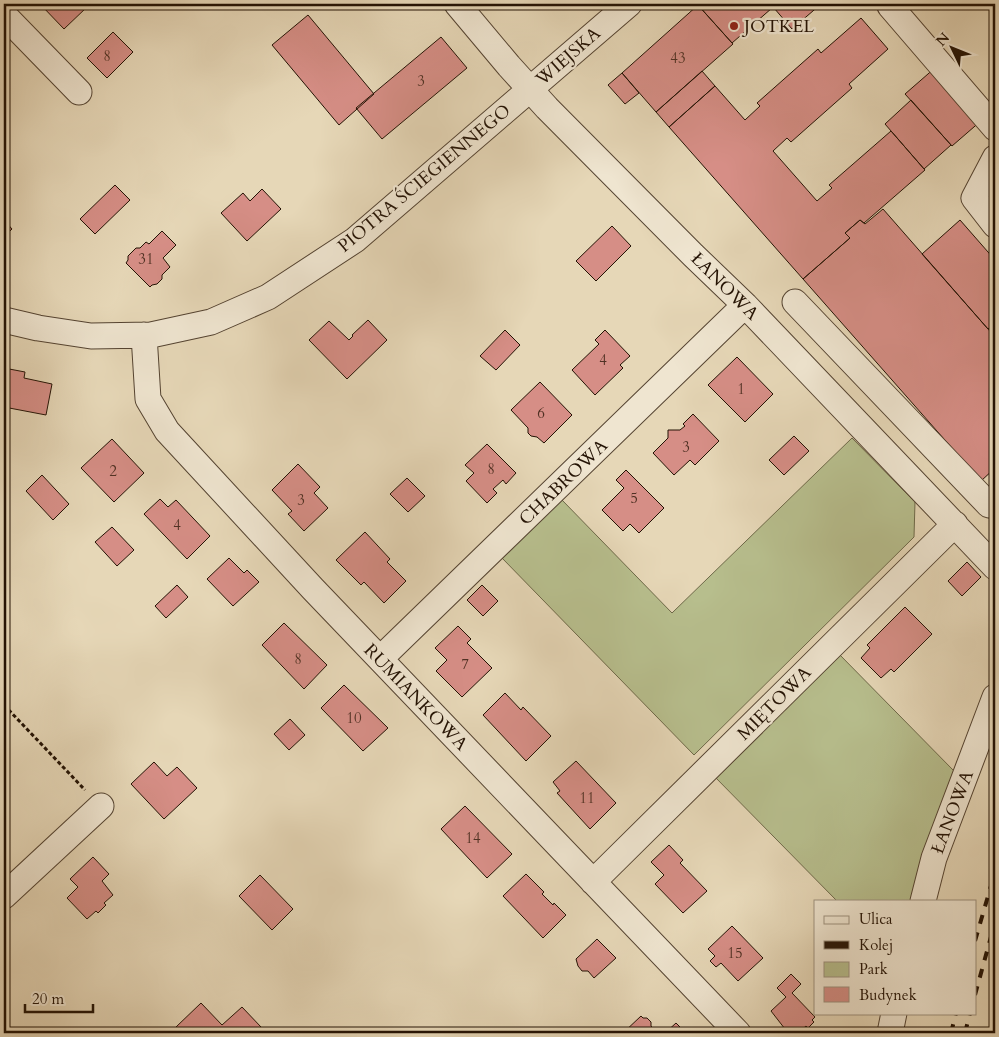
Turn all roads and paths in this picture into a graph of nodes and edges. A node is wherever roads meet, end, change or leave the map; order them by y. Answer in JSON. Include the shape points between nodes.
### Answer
{"nodes":[{"id":1,"x":457,"y":4,"type":"edge"},
{"id":2,"x":629,"y":4,"type":"edge"},
{"id":3,"x":890,"y":4,"type":"edge"},
{"id":4,"x":4,"y":15,"type":"edge"},
{"id":5,"x":530,"y":89,"type":"junction"},
{"id":6,"x":79,"y":92,"type":"dead end"},
{"id":7,"x":995,"y":128,"type":"edge"},
{"id":8,"x":995,"y":158,"type":"edge"},
{"id":9,"x":995,"y":226,"type":"edge"},
{"id":10,"x":795,"y":302,"type":"dead end"},
{"id":11,"x":745,"y":305,"type":"junction"},
{"id":12,"x":4,"y":320,"type":"edge"},
{"id":13,"x":144,"y":335,"type":"junction"},
{"id":14,"x":995,"y":506,"type":"edge"},
{"id":15,"x":955,"y":524,"type":"junction"},
{"id":16,"x":995,"y":567,"type":"edge"},
{"id":17,"x":380,"y":659,"type":"junction"},
{"id":18,"x":995,"y":697,"type":"edge"},
{"id":19,"x":4,"y":705,"type":"edge"},
{"id":20,"x":100,"y":806,"type":"joint"},
{"id":21,"x":593,"y":882,"type":"junction"},
{"id":22,"x":4,"y":896,"type":"edge"},
{"id":23,"x":923,"y":900,"type":"edge"},
{"id":24,"x":894,"y":1014,"type":"edge"},
{"id":25,"x":738,"y":1033,"type":"edge"},
{"id":26,"x":890,"y":1033,"type":"edge"}],
"edges":[{"from":1,"to":5,"type":"street","name":"ŁANOWA"},
{"from":2,"to":5,"type":"street","name":"WIEJSKA"},
{"from":3,"to":7,"type":"street"},
{"from":4,"to":6,"type":"street"},
{"from":5,"to":11,"type":"street","name":"ŁANOWA"},
{"from":5,"to":13,"type":"street","name":"PIOTRA ŚCIEGIENNEGO","via":[[355,240],[268,297],[212,322]]},
{"from":8,"to":9,"type":"street","via":[[974,198]]},
{"from":10,"to":14,"type":"street","via":[[989,505]]},
{"from":11,"to":15,"type":"street","name":"ŁANOWA"},
{"from":11,"to":17,"type":"street","name":"CHABROWA"},
{"from":12,"to":13,"type":"street","name":"PIOTRA ŚCIEGIENNEGO","via":[[91,336]]},
{"from":13,"to":17,"type":"street","name":"RUMIANKOWA","via":[[148,399],[167,431]]},
{"from":15,"to":16,"type":"street","name":"ŁANOWA"},
{"from":15,"to":21,"type":"street","name":"MIĘTOWA"},
{"from":17,"to":21,"type":"street","name":"RUMIANKOWA"},
{"from":18,"to":23,"type":"street","name":"ŁANOWA","via":[[934,858]]},
{"from":19,"to":20,"type":"path"},
{"from":20,"to":22,"type":"street"},
{"from":21,"to":25,"type":"street","name":"RUMIANKOWA"},
{"from":24,"to":26,"type":"street"}]}
